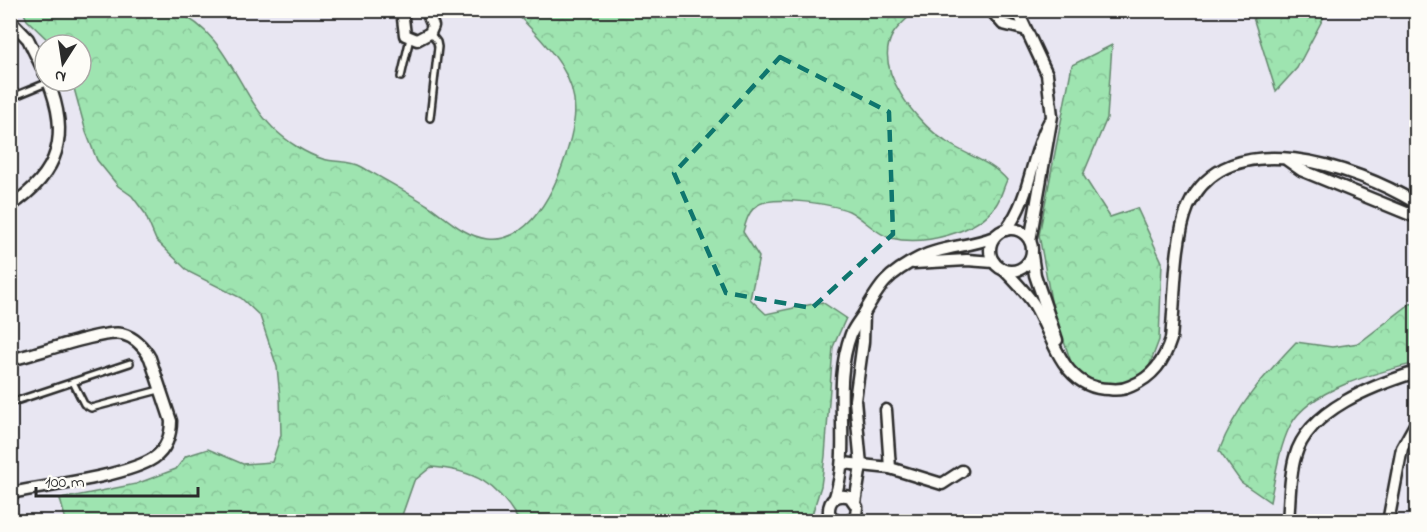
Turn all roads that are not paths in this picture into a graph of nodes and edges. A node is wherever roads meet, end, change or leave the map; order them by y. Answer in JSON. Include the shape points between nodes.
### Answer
{"nodes":[{"id":1,"x":402,"y":10,"type":"edge"},
{"id":2,"x":426,"y":10,"type":"edge"},
{"id":3,"x":991,"y":10,"type":"edge"},
{"id":4,"x":1017,"y":10,"type":"edge"},
{"id":5,"x":10,"y":20,"type":"edge"},
{"id":6,"x":1023,"y":29,"type":"junction"},
{"id":7,"x":430,"y":33,"type":"junction"},
{"id":8,"x":410,"y":38,"type":"junction"},
{"id":9,"x":33,"y":50,"type":"edge"},
{"id":10,"x":401,"y":76,"type":"dead end"},
{"id":11,"x":33,"y":86,"type":"edge"},
{"id":12,"x":51,"y":93,"type":"edge"},
{"id":13,"x":10,"y":98,"type":"edge"},
{"id":14,"x":1052,"y":116,"type":"junction"},
{"id":15,"x":430,"y":118,"type":"dead end"},
{"id":16,"x":1286,"y":160,"type":"junction"},
{"id":17,"x":1374,"y":181,"type":"junction"},
{"id":18,"x":1366,"y":197,"type":"junction"},
{"id":19,"x":1416,"y":203,"type":"edge"},
{"id":20,"x":10,"y":206,"type":"edge"},
{"id":21,"x":1416,"y":218,"type":"edge"},
{"id":22,"x":1006,"y":230,"type":"junction"},
{"id":23,"x":994,"y":237,"type":"junction"},
{"id":24,"x":1030,"y":240,"type":"junction"},
{"id":25,"x":1032,"y":254,"type":"junction"},
{"id":26,"x":994,"y":262,"type":"junction"},
{"id":27,"x":910,"y":263,"type":"junction"},
{"id":28,"x":1005,"y":271,"type":"junction"},
{"id":29,"x":864,"y":314,"type":"junction"},
{"id":30,"x":1058,"y":352,"type":"junction"},
{"id":31,"x":10,"y":360,"type":"edge"},
{"id":32,"x":130,"y":363,"type":"dead end"},
{"id":33,"x":844,"y":365,"type":"junction"},
{"id":34,"x":860,"y":367,"type":"junction"},
{"id":35,"x":1416,"y":372,"type":"edge"},
{"id":36,"x":73,"y":382,"type":"junction"},
{"id":37,"x":159,"y":390,"type":"junction"},
{"id":38,"x":10,"y":403,"type":"edge"},
{"id":39,"x":886,"y":410,"type":"dead end"},
{"id":40,"x":1416,"y":423,"type":"edge"},
{"id":41,"x":843,"y":463,"type":"junction"},
{"id":42,"x":861,"y":465,"type":"junction"},
{"id":43,"x":890,"y":468,"type":"junction"},
{"id":44,"x":962,"y":471,"type":"dead end"},
{"id":45,"x":10,"y":493,"type":"edge"},
{"id":46,"x":835,"y":497,"type":"junction"},
{"id":47,"x":855,"y":503,"type":"junction"},
{"id":48,"x":853,"y":520,"type":"edge"},
{"id":49,"x":836,"y":522,"type":"edge"},
{"id":50,"x":1288,"y":522,"type":"edge"},
{"id":51,"x":1388,"y":522,"type":"edge"}],
"edges":[{"from":1,"to":8,"type":"street","via":[[403,26]]},
{"from":2,"to":7,"type":"street","via":[[433,26]]},
{"from":3,"to":6,"type":"street","via":[[1003,24]]},
{"from":4,"to":6,"type":"street"},
{"from":5,"to":9,"type":"street"},
{"from":6,"to":14,"type":"street","via":[[1047,74]]},
{"from":7,"to":8,"type":"street","via":[[417,40]]},
{"from":7,"to":15,"type":"lane","via":[[438,47]]},
{"from":8,"to":10,"type":"lane"},
{"from":11,"to":13,"type":"lane"},
{"from":12,"to":20,"type":"street","via":[[61,123],[58,148],[40,181]]},
{"from":14,"to":22,"type":"street","via":[[1042,134],[1025,197]]},
{"from":14,"to":24,"type":"street"},
{"from":16,"to":17,"type":"street","via":[[1304,159]]},
{"from":16,"to":18,"type":"street"},
{"from":16,"to":30,"type":"street","via":[[1257,159],[1222,170],[1205,182],[1193,199],[1182,230],[1171,339],[1150,376],[1127,388],[1095,389],[1072,374]]},
{"from":17,"to":18,"type":"street"},
{"from":17,"to":19,"type":"street"},
{"from":18,"to":21,"type":"street"},
{"from":22,"to":23,"type":"street"},
{"from":22,"to":24,"type":"street","via":[[1020,231]]},
{"from":23,"to":26,"type":"street","via":[[990,250]]},
{"from":23,"to":27,"type":"street","via":[[928,254]]},
{"from":24,"to":25,"type":"street"},
{"from":25,"to":28,"type":"street","via":[[1020,269]]},
{"from":25,"to":30,"type":"street"},
{"from":26,"to":27,"type":"street"},
{"from":26,"to":28,"type":"street"},
{"from":27,"to":29,"type":"street","via":[[883,282]]},
{"from":28,"to":30,"type":"street","via":[[1035,306]]},
{"from":29,"to":33,"type":"street","via":[[852,332]]},
{"from":29,"to":34,"type":"street"},
{"from":31,"to":37,"type":"street","via":[[100,337],[123,335],[145,348]]},
{"from":32,"to":36,"type":"lane"},
{"from":33,"to":34,"type":"street","via":[[853,362]]},
{"from":33,"to":41,"type":"street"},
{"from":34,"to":42,"type":"street","via":[[855,400]]},
{"from":35,"to":50,"type":"street","via":[[1370,387],[1348,399],[1305,436],[1295,454],[1291,474]]},
{"from":36,"to":37,"type":"lane","via":[[84,404],[91,408]]},
{"from":36,"to":38,"type":"lane"},
{"from":37,"to":45,"type":"street","via":[[171,431],[156,456],[137,467]]},
{"from":39,"to":43,"type":"street"},
{"from":40,"to":51,"type":"street","via":[[1402,448]]},
{"from":41,"to":42,"type":"street"},
{"from":41,"to":46,"type":"street"},
{"from":42,"to":43,"type":"street"},
{"from":42,"to":47,"type":"street"},
{"from":43,"to":44,"type":"street","via":[[942,484]]},
{"from":46,"to":47,"type":"street","via":[[846,495]]},
{"from":46,"to":49,"type":"street","via":[[828,509]]},
{"from":47,"to":48,"type":"street"}]}
